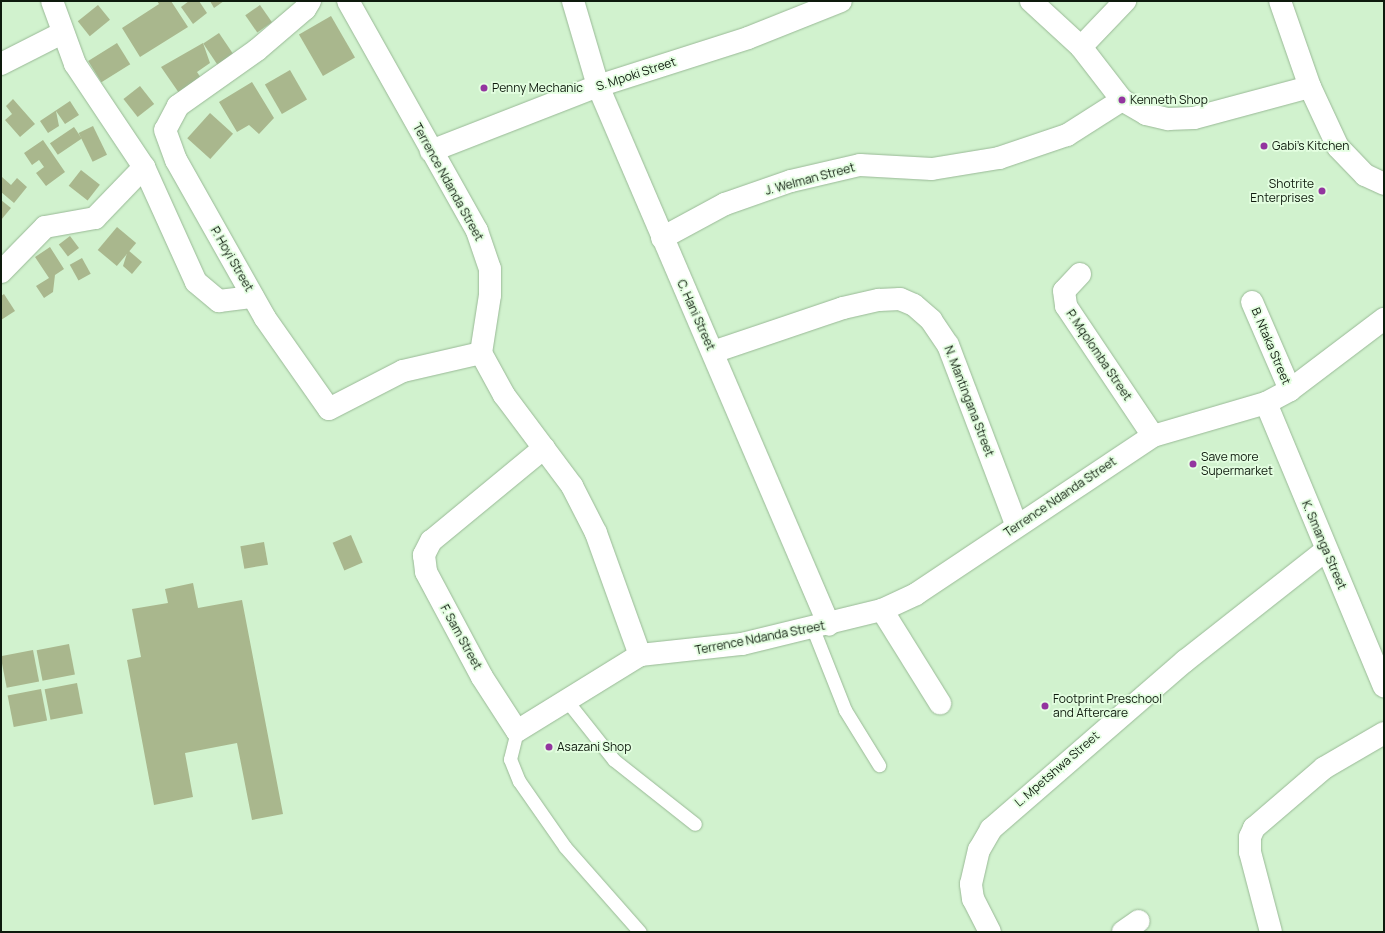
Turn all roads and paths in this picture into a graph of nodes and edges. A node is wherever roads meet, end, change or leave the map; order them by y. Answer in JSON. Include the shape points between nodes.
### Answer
{"nodes":[{"id":1,"x":52,"y":1,"type":"edge"},
{"id":2,"x":310,"y":1,"type":"edge"},
{"id":3,"x":348,"y":1,"type":"edge"},
{"id":4,"x":573,"y":1,"type":"edge"},
{"id":5,"x":841,"y":1,"type":"edge"},
{"id":6,"x":1031,"y":1,"type":"edge"},
{"id":7,"x":1125,"y":1,"type":"edge"},
{"id":8,"x":1280,"y":1,"type":"edge"},
{"id":9,"x":62,"y":33,"type":"junction"},
{"id":10,"x":1081,"y":47,"type":"junction"},
{"id":11,"x":1,"y":64,"type":"edge"},
{"id":12,"x":598,"y":86,"type":"junction"},
{"id":13,"x":1310,"y":87,"type":"junction"},
{"id":14,"x":1122,"y":100,"type":"junction"},
{"id":15,"x":431,"y":151,"type":"junction"},
{"id":16,"x":144,"y":167,"type":"junction"},
{"id":17,"x":1384,"y":184,"type":"edge"},
{"id":18,"x":662,"y":238,"type":"junction"},
{"id":19,"x":1,"y":272,"type":"edge"},
{"id":20,"x":1080,"y":274,"type":"dead end"},
{"id":21,"x":253,"y":297,"type":"junction"},
{"id":22,"x":1252,"y":302,"type":"dead end"},
{"id":23,"x":1384,"y":319,"type":"edge"},
{"id":24,"x":713,"y":352,"type":"junction"},
{"id":25,"x":481,"y":353,"type":"junction"},
{"id":26,"x":1290,"y":390,"type":"junction"},
{"id":27,"x":1266,"y":403,"type":"junction"},
{"id":28,"x":1153,"y":436,"type":"junction"},
{"id":29,"x":544,"y":448,"type":"junction"},
{"id":30,"x":1016,"y":524,"type":"junction"},
{"id":31,"x":1325,"y":551,"type":"junction"},
{"id":32,"x":882,"y":610,"type":"junction"},
{"id":33,"x":821,"y":627,"type":"junction"},
{"id":34,"x":640,"y":655,"type":"junction"},
{"id":35,"x":1380,"y":661,"type":"edge"},
{"id":36,"x":1384,"y":686,"type":"edge"},
{"id":37,"x":567,"y":701,"type":"junction"},
{"id":38,"x":940,"y":703,"type":"dead end"},
{"id":39,"x":518,"y":731,"type":"junction"},
{"id":40,"x":1384,"y":733,"type":"edge"},
{"id":41,"x":879,"y":765,"type":"dead end"},
{"id":42,"x":695,"y":824,"type":"dead end"},
{"id":43,"x":640,"y":932,"type":"edge"},
{"id":44,"x":990,"y":932,"type":"edge"},
{"id":45,"x":1271,"y":932,"type":"edge"}],
"edges":[{"from":1,"to":9,"type":"street"},
{"from":2,"to":21,"type":"street","name":"P. Hoyi Street","via":[[305,9],[257,50],[178,106],[165,130],[176,160]]},
{"from":3,"to":15,"type":"street","name":"Terrence Ndanda Street"},
{"from":4,"to":12,"type":"street","name":"C. Hani Street"},
{"from":5,"to":12,"type":"street","name":"S. Mpoki Street","via":[[748,38]]},
{"from":6,"to":10,"type":"street"},
{"from":7,"to":10,"type":"street"},
{"from":8,"to":13,"type":"street"},
{"from":9,"to":11,"type":"street"},
{"from":9,"to":16,"type":"street","via":[[75,64],[125,134]]},
{"from":10,"to":14,"type":"street"},
{"from":12,"to":15,"type":"street","name":"S. Mpoki Street"},
{"from":12,"to":18,"type":"street","name":"C. Hani Street"},
{"from":13,"to":14,"type":"street","via":[[1194,118],[1168,119],[1146,114]]},
{"from":13,"to":17,"type":"street","via":[[1338,147],[1366,175]]},
{"from":14,"to":18,"type":"street","name":"J. Welman Street","via":[[1067,135],[999,158],[932,168],[860,165],[791,181],[725,204]]},
{"from":15,"to":25,"type":"street","name":"Terrence Ndanda Street","via":[[477,231],[488,258],[490,295]]},
{"from":16,"to":19,"type":"street","via":[[95,218],[45,227]]},
{"from":16,"to":21,"type":"street","via":[[196,282],[219,300]]},
{"from":18,"to":24,"type":"street","name":"C. Hani Street"},
{"from":20,"to":28,"type":"street","name":"P. Mqolomba Street","via":[[1064,291],[1066,306]]},
{"from":21,"to":25,"type":"street","name":"P. Hoyi Street","via":[[302,375],[330,409],[403,371]]},
{"from":22,"to":26,"type":"street","name":"B. Ntaka Street"},
{"from":23,"to":26,"type":"street","name":"Terrence Ndanda Street"},
{"from":24,"to":30,"type":"street","name":"N. Mantingana Street","via":[[843,308],[879,300],[900,299],[914,305],[932,320],[948,345]]},
{"from":24,"to":33,"type":"street","name":"C. Hani Street"},
{"from":25,"to":29,"type":"street","via":[[504,394]]},
{"from":26,"to":27,"type":"street","name":"Terrence Ndanda Street"},
{"from":27,"to":28,"type":"street","name":"Terrence Ndanda Street"},
{"from":27,"to":31,"type":"street","name":"K. Smanga Street"},
{"from":28,"to":30,"type":"street","name":"Terrence Ndanda Street"},
{"from":29,"to":34,"type":"street","via":[[572,486],[596,532]]},
{"from":29,"to":39,"type":"street","name":"F. Sam Street","via":[[431,541],[424,555],[430,580],[482,677]]},
{"from":30,"to":32,"type":"street","name":"Terrence Ndanda Street","via":[[916,594]]},
{"from":31,"to":35,"type":"street","name":"K. Smanga Street"},
{"from":31,"to":44,"type":"street","name":"L. Mpetshwa Street","via":[[1185,661],[991,829],[979,850],[971,884],[973,899]]},
{"from":32,"to":33,"type":"street","name":"Terrence Ndanda Street"},
{"from":32,"to":38,"type":"street"},
{"from":33,"to":34,"type":"street","name":"Terrence Ndanda Street","via":[[708,650]]},
{"from":33,"to":41,"type":"lane","via":[[845,710]]},
{"from":34,"to":37,"type":"street"},
{"from":35,"to":36,"type":"street","name":"K. Smanga Street"},
{"from":37,"to":39,"type":"street"},
{"from":37,"to":42,"type":"lane","via":[[614,760]]},
{"from":39,"to":43,"type":"lane","via":[[510,759],[519,781],[565,847]]},
{"from":40,"to":45,"type":"street","via":[[1324,768],[1254,828],[1250,837],[1250,852]]}]}
